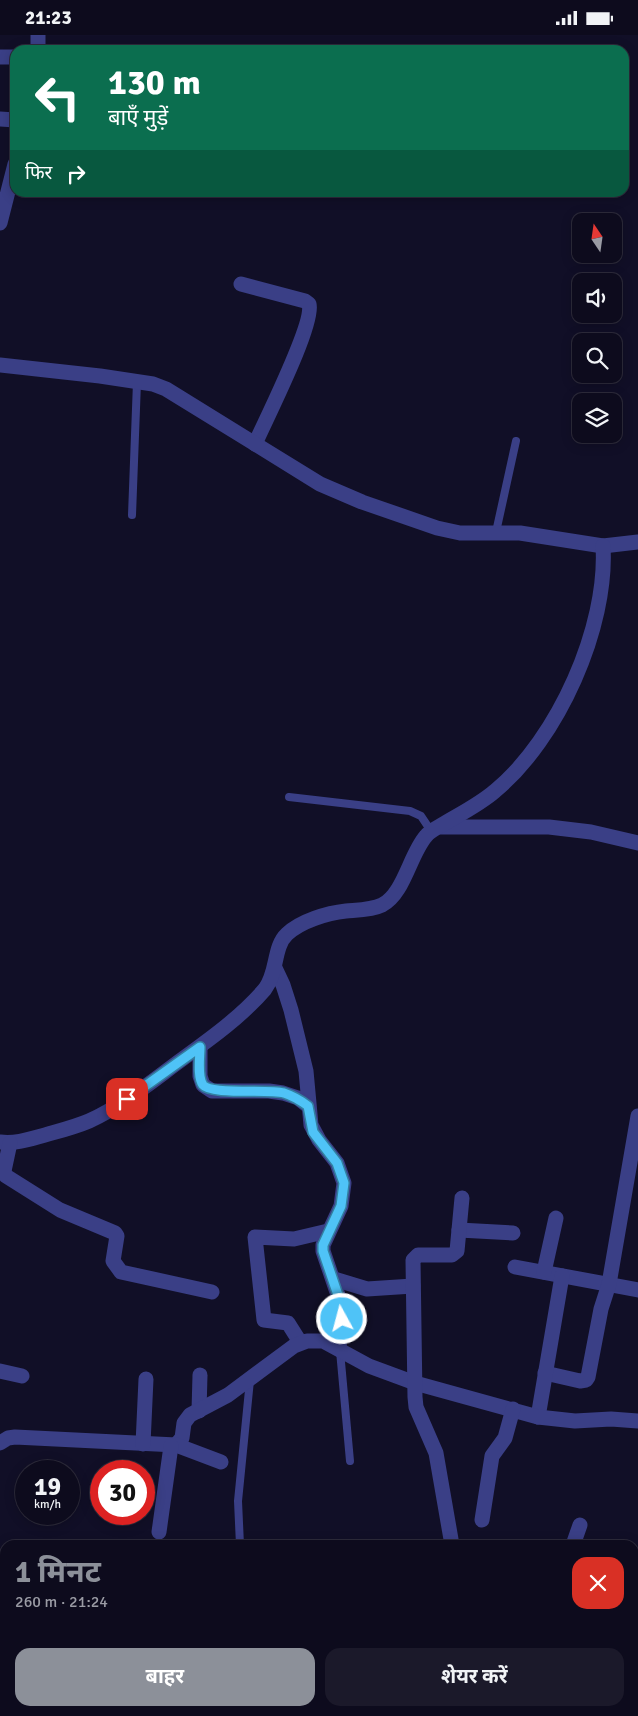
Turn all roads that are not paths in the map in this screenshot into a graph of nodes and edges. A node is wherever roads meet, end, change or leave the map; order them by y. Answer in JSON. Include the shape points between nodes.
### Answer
{"nodes":[{"id":1,"x":10,"y":184,"type":"edge"},
{"id":2,"x":0,"y":223,"type":"edge"},
{"id":3,"x":241,"y":283,"type":"dead end"},
{"id":4,"x":0,"y":365,"type":"edge"},
{"id":5,"x":137,"y":382,"type":"junction"},
{"id":6,"x":516,"y":441,"type":"dead end"},
{"id":7,"x":255,"y":444,"type":"junction"},
{"id":8,"x":132,"y":515,"type":"dead end"},
{"id":9,"x":496,"y":532,"type":"junction"},
{"id":10,"x":638,"y":542,"type":"edge"},
{"id":11,"x":603,"y":546,"type":"junction"},
{"id":12,"x":289,"y":797,"type":"dead end"},
{"id":13,"x":435,"y":829,"type":"junction"},
{"id":14,"x":638,"y":843,"type":"edge"},
{"id":15,"x":275,"y":968,"type":"junction"},
{"id":16,"x":200,"y":1047,"type":"junction"},
{"id":17,"x":308,"y":1106,"type":"junction"},
{"id":18,"x":638,"y":1116,"type":"edge"},
{"id":19,"x":5,"y":1142,"type":"edge"},
{"id":20,"x":462,"y":1198,"type":"dead end"},
{"id":21,"x":631,"y":1199,"type":"edge"},
{"id":22,"x":556,"y":1218,"type":"dead end"},
{"id":23,"x":459,"y":1230,"type":"junction"},
{"id":24,"x":328,"y":1231,"type":"junction"},
{"id":25,"x":513,"y":1233,"type":"dead end"},
{"id":26,"x":515,"y":1267,"type":"dead end"},
{"id":27,"x":544,"y":1272,"type":"junction"},
{"id":28,"x":562,"y":1275,"type":"junction"},
{"id":29,"x":334,"y":1279,"type":"junction"},
{"id":30,"x":609,"y":1285,"type":"junction"},
{"id":31,"x":413,"y":1286,"type":"junction"},
{"id":32,"x":638,"y":1290,"type":"edge"},
{"id":33,"x":212,"y":1291,"type":"dead end"},
{"id":34,"x":300,"y":1343,"type":"junction"},
{"id":35,"x":340,"y":1349,"type":"junction"},
{"id":36,"x":0,"y":1371,"type":"edge"},
{"id":37,"x":259,"y":1371,"type":"junction"},
{"id":38,"x":546,"y":1373,"type":"junction"},
{"id":39,"x":200,"y":1375,"type":"dead end"},
{"id":40,"x":22,"y":1376,"type":"dead end"},
{"id":41,"x":146,"y":1379,"type":"dead end"},
{"id":42,"x":415,"y":1383,"type":"junction"},
{"id":43,"x":513,"y":1409,"type":"junction"},
{"id":44,"x":199,"y":1411,"type":"junction"},
{"id":45,"x":538,"y":1417,"type":"junction"},
{"id":46,"x":638,"y":1421,"type":"edge"},
{"id":47,"x":0,"y":1443,"type":"edge"},
{"id":48,"x":143,"y":1444,"type":"junction"},
{"id":49,"x":173,"y":1446,"type":"junction"},
{"id":50,"x":350,"y":1461,"type":"dead end"},
{"id":51,"x":221,"y":1462,"type":"dead end"},
{"id":52,"x":482,"y":1520,"type":"dead end"},
{"id":53,"x":580,"y":1525,"type":"dead end"},
{"id":54,"x":159,"y":1532,"type":"dead end"},
{"id":55,"x":240,"y":1540,"type":"edge"},
{"id":56,"x":451,"y":1540,"type":"edge"},
{"id":57,"x":575,"y":1540,"type":"edge"}],
"edges":[{"from":1,"to":2,"type":"street"},
{"from":3,"to":7,"type":"street","via":[[305,301],[311,309],[301,341]]},
{"from":4,"to":5,"type":"street"},
{"from":5,"to":7,"type":"street","via":[[166,389]]},
{"from":5,"to":8,"type":"lane"},
{"from":6,"to":9,"type":"lane"},
{"from":7,"to":9,"type":"street","via":[[320,484],[362,502],[437,528],[460,533]]},
{"from":9,"to":11,"type":"street"},
{"from":10,"to":11,"type":"street"},
{"from":11,"to":13,"type":"street","via":[[604,569],[594,625],[577,673],[552,721],[529,755],[504,783],[486,799]]},
{"from":12,"to":13,"type":"lane","via":[[410,811]]},
{"from":13,"to":14,"type":"street","via":[[549,827],[591,832]]},
{"from":13,"to":15,"type":"street","via":[[426,836],[396,890],[384,904],[329,914],[290,932],[281,941]]},
{"from":15,"to":16,"type":"street","via":[[263,991]]},
{"from":15,"to":17,"type":"street","via":[[291,1010],[306,1071]]},
{"from":16,"to":17,"type":"street","via":[[200,1076],[203,1085],[212,1091],[283,1093]]},
{"from":16,"to":19,"type":"street","via":[[120,1104],[88,1121],[25,1140]]},
{"from":17,"to":24,"type":"street","via":[[313,1132],[337,1163],[344,1183],[341,1206]]},
{"from":18,"to":21,"type":"street"},
{"from":19,"to":33,"type":"street","via":[[6,1176],[60,1210],[115,1233],[113,1261],[121,1272]]},
{"from":20,"to":23,"type":"street"},
{"from":21,"to":30,"type":"street"},
{"from":22,"to":27,"type":"street"},
{"from":23,"to":25,"type":"street"},
{"from":23,"to":31,"type":"street","via":[[455,1253],[415,1257]]},
{"from":24,"to":29,"type":"street","via":[[323,1251]]},
{"from":24,"to":34,"type":"street","via":[[294,1239],[254,1237],[264,1320],[288,1323]]},
{"from":26,"to":27,"type":"street"},
{"from":27,"to":28,"type":"street"},
{"from":28,"to":30,"type":"street"},
{"from":28,"to":38,"type":"street"},
{"from":29,"to":31,"type":"street","via":[[367,1289]]},
{"from":29,"to":35,"type":"street","via":[[341,1310]]},
{"from":30,"to":32,"type":"street"},
{"from":30,"to":38,"type":"street","via":[[586,1380]]},
{"from":31,"to":42,"type":"street"},
{"from":34,"to":35,"type":"street","via":[[323,1341]]},
{"from":34,"to":37,"type":"street"},
{"from":35,"to":42,"type":"street","via":[[378,1370]]},
{"from":35,"to":50,"type":"lane"},
{"from":36,"to":40,"type":"street"},
{"from":37,"to":44,"type":"street","via":[[228,1395]]},
{"from":37,"to":55,"type":"lane","via":[[238,1501]]},
{"from":38,"to":45,"type":"street"},
{"from":39,"to":44,"type":"street"},
{"from":41,"to":48,"type":"street"},
{"from":42,"to":43,"type":"street"},
{"from":42,"to":56,"type":"street","via":[[416,1407],[439,1465]]},
{"from":43,"to":45,"type":"street"},
{"from":43,"to":52,"type":"street","via":[[505,1438],[492,1456]]},
{"from":44,"to":49,"type":"street","via":[[186,1419],[182,1438]]},
{"from":45,"to":46,"type":"street","via":[[568,1421]]},
{"from":47,"to":48,"type":"street","via":[[15,1437]]},
{"from":48,"to":49,"type":"street"},
{"from":49,"to":51,"type":"street"},
{"from":49,"to":54,"type":"street"},
{"from":53,"to":57,"type":"street"}]}
